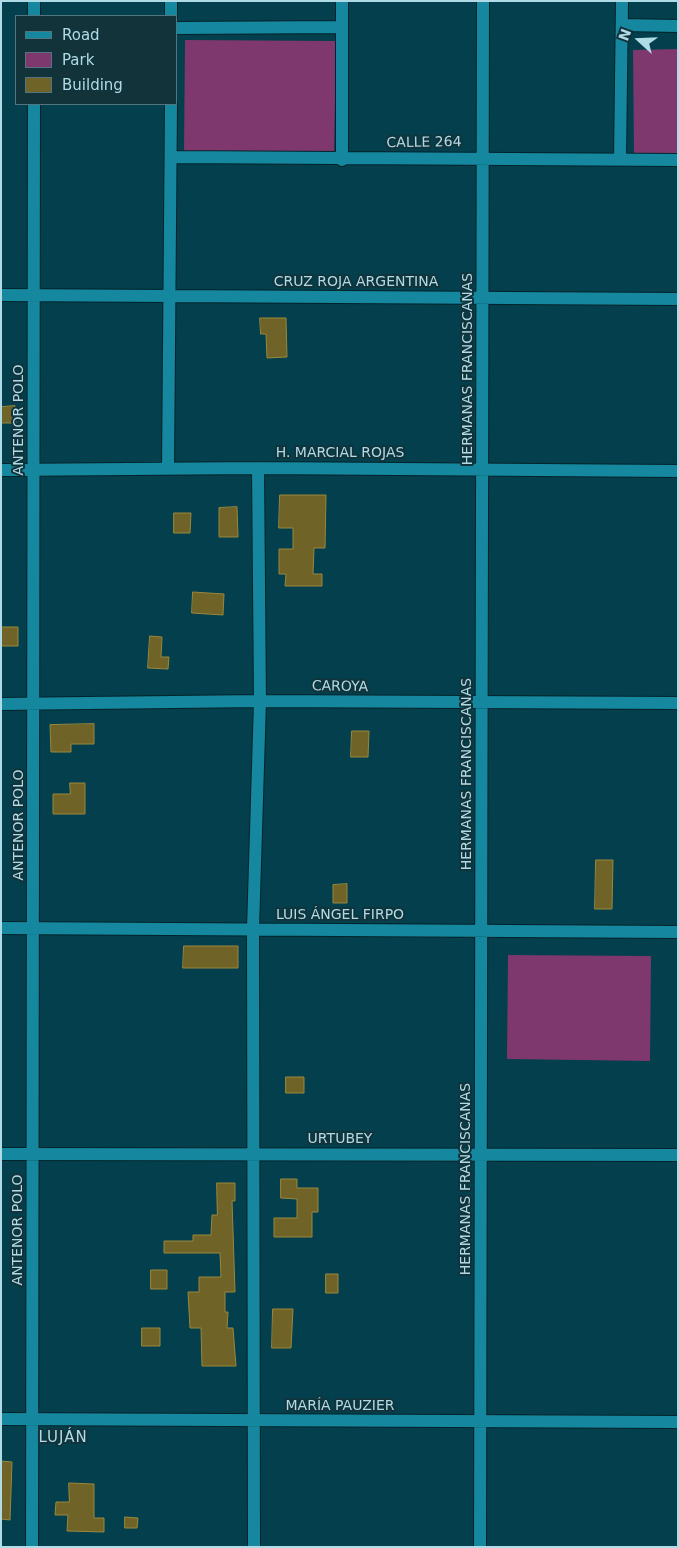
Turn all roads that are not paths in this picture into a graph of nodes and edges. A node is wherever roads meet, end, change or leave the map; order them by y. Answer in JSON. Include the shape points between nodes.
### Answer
{"nodes":[{"id":1,"x":34,"y":1,"type":"edge"},
{"id":2,"x":171,"y":1,"type":"edge"},
{"id":3,"x":342,"y":1,"type":"edge"},
{"id":4,"x":483,"y":1,"type":"edge"},
{"id":5,"x":622,"y":1,"type":"edge"},
{"id":6,"x":34,"y":15,"type":"edge"},
{"id":7,"x":171,"y":15,"type":"edge"},
{"id":8,"x":622,"y":26,"type":"junction"},
{"id":9,"x":678,"y":26,"type":"edge"},
{"id":10,"x":342,"y":27,"type":"junction"},
{"id":11,"x":178,"y":28,"type":"edge"},
{"id":12,"x":34,"y":105,"type":"edge"},
{"id":13,"x":171,"y":105,"type":"edge"},
{"id":14,"x":171,"y":157,"type":"junction"},
{"id":15,"x":483,"y":157,"type":"junction"},
{"id":16,"x":620,"y":159,"type":"junction"},
{"id":17,"x":342,"y":160,"type":"junction"},
{"id":18,"x":678,"y":160,"type":"edge"},
{"id":19,"x":1,"y":295,"type":"edge"},
{"id":20,"x":34,"y":296,"type":"junction"},
{"id":21,"x":168,"y":296,"type":"junction"},
{"id":22,"x":483,"y":298,"type":"junction"},
{"id":23,"x":678,"y":300,"type":"edge"},
{"id":24,"x":168,"y":468,"type":"junction"},
{"id":25,"x":258,"y":468,"type":"junction"},
{"id":26,"x":482,"y":469,"type":"junction"},
{"id":27,"x":1,"y":470,"type":"edge"},
{"id":28,"x":34,"y":470,"type":"junction"},
{"id":29,"x":678,"y":471,"type":"edge"},
{"id":30,"x":260,"y":701,"type":"junction"},
{"id":31,"x":482,"y":703,"type":"junction"},
{"id":32,"x":678,"y":703,"type":"edge"},
{"id":33,"x":1,"y":704,"type":"edge"},
{"id":34,"x":35,"y":704,"type":"junction"},
{"id":35,"x":1,"y":928,"type":"edge"},
{"id":36,"x":33,"y":928,"type":"junction"},
{"id":37,"x":254,"y":930,"type":"junction"},
{"id":38,"x":482,"y":931,"type":"junction"},
{"id":39,"x":678,"y":932,"type":"edge"},
{"id":40,"x":1,"y":1154,"type":"edge"},
{"id":41,"x":33,"y":1154,"type":"junction"},
{"id":42,"x":254,"y":1154,"type":"junction"},
{"id":43,"x":481,"y":1154,"type":"junction"},
{"id":44,"x":678,"y":1155,"type":"edge"},
{"id":45,"x":1,"y":1419,"type":"edge"},
{"id":46,"x":33,"y":1419,"type":"junction"},
{"id":47,"x":254,"y":1420,"type":"junction"},
{"id":48,"x":481,"y":1421,"type":"junction"},
{"id":49,"x":678,"y":1422,"type":"edge"},
{"id":50,"x":32,"y":1547,"type":"edge"},
{"id":51,"x":254,"y":1547,"type":"edge"},
{"id":52,"x":480,"y":1547,"type":"edge"}],
"edges":[{"from":1,"to":6,"type":"street"},
{"from":2,"to":7,"type":"street"},
{"from":3,"to":10,"type":"street"},
{"from":4,"to":15,"type":"street","name":"HERMANAS FRANCISCANAS"},
{"from":5,"to":8,"type":"street"},
{"from":8,"to":9,"type":"street"},
{"from":8,"to":16,"type":"street"},
{"from":10,"to":11,"type":"street"},
{"from":10,"to":17,"type":"street"},
{"from":12,"to":20,"type":"street","name":"ANTENOR POLO"},
{"from":13,"to":14,"type":"street"},
{"from":14,"to":17,"type":"street","name":"CALLE 264"},
{"from":14,"to":21,"type":"street"},
{"from":15,"to":16,"type":"street","name":"CALLE 264"},
{"from":15,"to":17,"type":"street","name":"CALLE 264"},
{"from":15,"to":22,"type":"street","name":"HERMANAS FRANCISCANAS"},
{"from":16,"to":18,"type":"street","name":"CALLE 264"},
{"from":19,"to":20,"type":"street","name":"CRUZ ROJA ARGENTINA"},
{"from":20,"to":21,"type":"street","name":"CRUZ ROJA ARGENTINA"},
{"from":20,"to":28,"type":"street","name":"ANTENOR POLO"},
{"from":21,"to":22,"type":"street","name":"CRUZ ROJA ARGENTINA"},
{"from":21,"to":24,"type":"street"},
{"from":22,"to":23,"type":"street","name":"CRUZ ROJA ARGENTINA"},
{"from":22,"to":26,"type":"street","name":"HERMANAS FRANCISCANAS"},
{"from":24,"to":25,"type":"street","name":"H. MARCIAL ROJAS"},
{"from":24,"to":28,"type":"street","name":"H. MARCIAL ROJAS"},
{"from":25,"to":26,"type":"street","name":"H. MARCIAL ROJAS"},
{"from":25,"to":30,"type":"street"},
{"from":26,"to":29,"type":"street","name":"H. MARCIAL ROJAS"},
{"from":26,"to":31,"type":"street","name":"HERMANAS FRANCISCANAS"},
{"from":27,"to":28,"type":"street","name":"H. MARCIAL ROJAS"},
{"from":28,"to":34,"type":"street","name":"ANTENOR POLO"},
{"from":30,"to":31,"type":"street","name":"CAROYA"},
{"from":30,"to":34,"type":"street","name":"CAROYA"},
{"from":30,"to":37,"type":"street"},
{"from":31,"to":32,"type":"street","name":"CAROYA"},
{"from":31,"to":38,"type":"street","name":"HERMANAS FRANCISCANAS"},
{"from":33,"to":34,"type":"street","name":"CAROYA"},
{"from":34,"to":36,"type":"street","name":"ANTENOR POLO"},
{"from":35,"to":36,"type":"street","name":"LUIS ÁNGEL FIRPO"},
{"from":36,"to":37,"type":"street","name":"LUIS ÁNGEL FIRPO"},
{"from":36,"to":41,"type":"street","name":"ANTENOR POLO"},
{"from":37,"to":38,"type":"street","name":"LUIS ÁNGEL FIRPO"},
{"from":37,"to":42,"type":"street"},
{"from":38,"to":39,"type":"street","name":"LUIS ÁNGEL FIRPO"},
{"from":38,"to":43,"type":"street","name":"HERMANAS FRANCISCANAS"},
{"from":40,"to":41,"type":"street","name":"URTUBEY"},
{"from":41,"to":42,"type":"street","name":"URTUBEY"},
{"from":41,"to":46,"type":"street","name":"ANTENOR POLO"},
{"from":42,"to":43,"type":"street","name":"URTUBEY"},
{"from":42,"to":47,"type":"street"},
{"from":43,"to":44,"type":"street","name":"URTUBEY"},
{"from":43,"to":48,"type":"street","name":"HERMANAS FRANCISCANAS"},
{"from":45,"to":46,"type":"street","name":"MARÍA PAUZIER"},
{"from":46,"to":47,"type":"street","name":"MARÍA PAUZIER"},
{"from":46,"to":50,"type":"street","name":"ANTENOR POLO"},
{"from":47,"to":48,"type":"street","name":"MARÍA PAUZIER"},
{"from":47,"to":51,"type":"street"},
{"from":48,"to":49,"type":"street","name":"MARÍA PAUZIER"},
{"from":48,"to":52,"type":"street","name":"HERMANAS FRANCISCANAS"}]}
